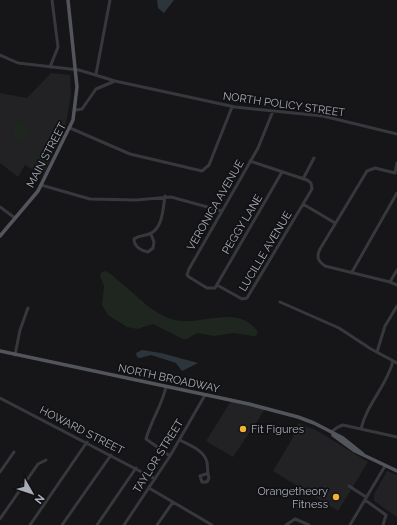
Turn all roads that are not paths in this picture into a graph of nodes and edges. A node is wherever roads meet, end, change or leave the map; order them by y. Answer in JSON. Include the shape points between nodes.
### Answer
{"nodes":[{"id":1,"x":52,"y":0,"type":"edge"},
{"id":2,"x":68,"y":0,"type":"edge"},
{"id":3,"x":110,"y":0,"type":"edge"},
{"id":4,"x":0,"y":55,"type":"edge"},
{"id":5,"x":50,"y":67,"type":"junction"},
{"id":6,"x":75,"y":69,"type":"junction"},
{"id":7,"x":96,"y":74,"type":"junction"},
{"id":8,"x":115,"y":81,"type":"junction"},
{"id":9,"x":232,"y":107,"type":"junction"},
{"id":10,"x":76,"y":110,"type":"junction"},
{"id":11,"x":273,"y":111,"type":"junction"},
{"id":12,"x":70,"y":128,"type":"junction"},
{"id":13,"x":397,"y":134,"type":"edge"},
{"id":14,"x":314,"y":158,"type":"dead end"},
{"id":15,"x":250,"y":161,"type":"junction"},
{"id":16,"x":397,"y":163,"type":"edge"},
{"id":17,"x":282,"y":172,"type":"junction"},
{"id":18,"x":396,"y":173,"type":"edge"},
{"id":19,"x":303,"y":179,"type":"junction"},
{"id":20,"x":41,"y":185,"type":"junction"},
{"id":21,"x":397,"y":193,"type":"edge"},
{"id":22,"x":165,"y":196,"type":"junction"},
{"id":23,"x":303,"y":204,"type":"junction"},
{"id":24,"x":0,"y":207,"type":"edge"},
{"id":25,"x":222,"y":211,"type":"junction"},
{"id":26,"x":15,"y":218,"type":"junction"},
{"id":27,"x":336,"y":223,"type":"junction"},
{"id":28,"x":150,"y":234,"type":"junction"},
{"id":29,"x":0,"y":236,"type":"edge"},
{"id":30,"x":397,"y":270,"type":"edge"},
{"id":31,"x":352,"y":272,"type":"junction"},
{"id":32,"x":390,"y":282,"type":"junction"},
{"id":33,"x":217,"y":285,"type":"junction"},
{"id":34,"x":397,"y":285,"type":"edge"},
{"id":35,"x":280,"y":302,"type":"dead end"},
{"id":36,"x":397,"y":306,"type":"edge"},
{"id":37,"x":28,"y":308,"type":"dead end"},
{"id":38,"x":0,"y":351,"type":"edge"},
{"id":39,"x":377,"y":352,"type":"junction"},
{"id":40,"x":15,"y":355,"type":"junction"},
{"id":41,"x":395,"y":362,"type":"edge"},
{"id":42,"x":166,"y":387,"type":"junction"},
{"id":43,"x":205,"y":395,"type":"junction"},
{"id":44,"x":0,"y":398,"type":"edge"},
{"id":45,"x":361,"y":428,"type":"junction"},
{"id":46,"x":331,"y":432,"type":"junction"},
{"id":47,"x":397,"y":437,"type":"edge"},
{"id":48,"x":180,"y":440,"type":"junction"},
{"id":49,"x":87,"y":442,"type":"junction"},
{"id":50,"x":14,"y":452,"type":"dead end"},
{"id":51,"x":111,"y":455,"type":"junction"},
{"id":52,"x":170,"y":456,"type":"junction"},
{"id":53,"x":46,"y":460,"type":"dead end"},
{"id":54,"x":385,"y":466,"type":"junction"},
{"id":55,"x":136,"y":468,"type":"junction"},
{"id":56,"x":397,"y":471,"type":"edge"},
{"id":57,"x":0,"y":472,"type":"edge"},
{"id":58,"x":206,"y":474,"type":"dead end"},
{"id":59,"x":155,"y":479,"type":"junction"},
{"id":60,"x":349,"y":486,"type":"dead end"},
{"id":61,"x":149,"y":488,"type":"junction"},
{"id":62,"x":366,"y":499,"type":"junction"},
{"id":63,"x":173,"y":502,"type":"junction"},
{"id":64,"x":0,"y":519,"type":"edge"},
{"id":65,"x":30,"y":525,"type":"edge"},
{"id":66,"x":62,"y":525,"type":"edge"},
{"id":67,"x":97,"y":525,"type":"edge"},
{"id":68,"x":124,"y":525,"type":"edge"},
{"id":69,"x":157,"y":525,"type":"edge"},
{"id":70,"x":212,"y":525,"type":"edge"},
{"id":71,"x":286,"y":525,"type":"edge"},
{"id":72,"x":309,"y":525,"type":"edge"},
{"id":73,"x":350,"y":525,"type":"edge"},
{"id":74,"x":382,"y":525,"type":"edge"}],
"edges":[{"from":1,"to":5,"type":"street","via":[[58,47]]},
{"from":2,"to":6,"type":"main road","name":"MAIN STREET"},
{"from":3,"to":7,"type":"street"},
{"from":4,"to":5,"type":"street","name":"NORTH POLICY STREET","via":[[18,63]]},
{"from":5,"to":6,"type":"street","name":"NORTH POLICY STREET"},
{"from":6,"to":7,"type":"street","name":"NORTH POLICY STREET"},
{"from":6,"to":10,"type":"main road","name":"MAIN STREET"},
{"from":7,"to":8,"type":"street","name":"NORTH POLICY STREET"},
{"from":8,"to":9,"type":"street","name":"NORTH POLICY STREET"},
{"from":8,"to":10,"type":"street","via":[[98,88],[82,109]]},
{"from":9,"to":11,"type":"street","name":"NORTH POLICY STREET"},
{"from":9,"to":12,"type":"street","via":[[209,165],[202,171],[130,154]]},
{"from":10,"to":12,"type":"main road","name":"MAIN STREET"},
{"from":11,"to":13,"type":"street","name":"NORTH POLICY STREET","via":[[322,116]]},
{"from":11,"to":15,"type":"street","name":"VERONICA AVENUE","via":[[261,142]]},
{"from":12,"to":20,"type":"main road","name":"MAIN STREET"},
{"from":14,"to":19,"type":"street"},
{"from":15,"to":17,"type":"street"},
{"from":15,"to":25,"type":"street","name":"VERONICA AVENUE"},
{"from":16,"to":18,"type":"street"},
{"from":17,"to":19,"type":"street"},
{"from":17,"to":33,"type":"street","name":"PEGGY LANE"},
{"from":18,"to":27,"type":"street","via":[[375,168],[367,171]]},
{"from":19,"to":23,"type":"street","name":"LUCILLE AVENUE","via":[[311,183],[312,187]]},
{"from":20,"to":22,"type":"street","via":[[58,192],[93,199],[136,200]]},
{"from":20,"to":26,"type":"main road","name":"MAIN STREET"},
{"from":21,"to":31,"type":"street"},
{"from":22,"to":25,"type":"street"},
{"from":22,"to":28,"type":"street","via":[[159,225]]},
{"from":23,"to":27,"type":"street","name":"LUCILLE AVENUE"},
{"from":23,"to":33,"type":"street","name":"LUCILLE AVENUE","via":[[247,298],[242,299]]},
{"from":24,"to":26,"type":"street"},
{"from":25,"to":33,"type":"street","name":"VERONICA AVENUE","via":[[187,272],[189,277],[207,288],[213,289]]},
{"from":26,"to":29,"type":"main road","name":"MAIN STREET"},
{"from":27,"to":31,"type":"street","via":[[319,251],[318,260],[325,266]]},
{"from":28,"to":28,"type":"street","via":[[134,239],[135,244],[148,252],[153,248],[154,242]]},
{"from":30,"to":32,"type":"street"},
{"from":31,"to":32,"type":"street"},
{"from":32,"to":34,"type":"street"},
{"from":35,"to":39,"type":"street","via":[[339,328]]},
{"from":36,"to":39,"type":"street","via":[[385,326]]},
{"from":37,"to":40,"type":"street"},
{"from":38,"to":40,"type":"main road","name":"NORTH BROADWAY"},
{"from":39,"to":41,"type":"street"},
{"from":40,"to":42,"type":"main road","name":"NORTH BROADWAY"},
{"from":41,"to":45,"type":"street","via":[[387,380],[367,410]]},
{"from":42,"to":43,"type":"main road","name":"NORTH BROADWAY"},
{"from":42,"to":52,"type":"street","via":[[163,401],[154,416],[146,439]]},
{"from":43,"to":46,"type":"main road","name":"NORTH BROADWAY","via":[[298,417],[314,422]]},
{"from":43,"to":48,"type":"street","name":"TAYLOR STREET"},
{"from":44,"to":49,"type":"street","name":"HOWARD STREET"},
{"from":45,"to":46,"type":"street","via":[[341,426]]},
{"from":45,"to":47,"type":"street"},
{"from":46,"to":54,"type":"main road","name":"NORTH BROADWAY"},
{"from":48,"to":52,"type":"street","name":"TAYLOR STREET"},
{"from":48,"to":58,"type":"street","via":[[204,455],[208,465]]},
{"from":49,"to":51,"type":"street","name":"HOWARD STREET"},
{"from":49,"to":65,"type":"street"},
{"from":50,"to":57,"type":"street"},
{"from":51,"to":55,"type":"street","name":"HOWARD STREET"},
{"from":51,"to":66,"type":"street"},
{"from":52,"to":59,"type":"street","name":"TAYLOR STREET"},
{"from":53,"to":64,"type":"street","via":[[38,464]]},
{"from":54,"to":56,"type":"main road","name":"NORTH BROADWAY"},
{"from":54,"to":62,"type":"street"},
{"from":55,"to":59,"type":"street","name":"HOWARD STREET"},
{"from":55,"to":67,"type":"street"},
{"from":59,"to":61,"type":"street","name":"TAYLOR STREET"},
{"from":60,"to":62,"type":"street"},
{"from":61,"to":63,"type":"street"},
{"from":61,"to":68,"type":"street","name":"TAYLOR STREET"},
{"from":62,"to":73,"type":"street"},
{"from":62,"to":74,"type":"street","via":[[386,515]]},
{"from":63,"to":69,"type":"street"},
{"from":63,"to":70,"type":"street"},
{"from":71,"to":72,"type":"street","via":[[295,519]]}]}
